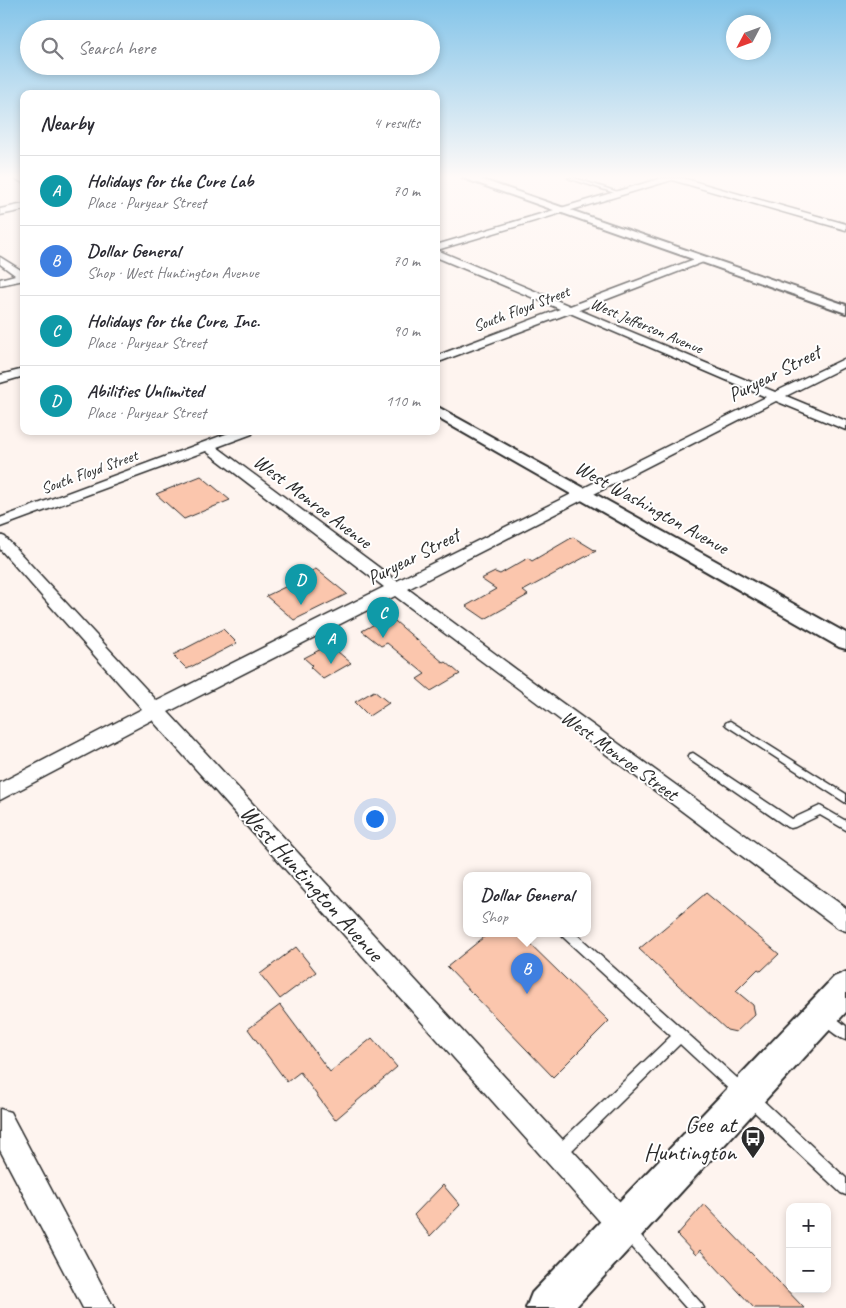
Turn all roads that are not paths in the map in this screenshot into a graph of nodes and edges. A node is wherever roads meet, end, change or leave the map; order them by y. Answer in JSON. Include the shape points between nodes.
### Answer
{"nodes":[{"id":1,"x":467,"y":239,"type":"edge"},
{"id":2,"x":645,"y":239,"type":"edge"},
{"id":3,"x":440,"y":247,"type":"edge"},
{"id":4,"x":440,"y":255,"type":"edge"},
{"id":5,"x":703,"y":259,"type":"junction"},
{"id":6,"x":0,"y":260,"type":"edge"},
{"id":7,"x":20,"y":274,"type":"edge"},
{"id":8,"x":20,"y":277,"type":"edge"},
{"id":9,"x":0,"y":282,"type":"edge"},
{"id":10,"x":567,"y":309,"type":"junction"},
{"id":11,"x":846,"y":309,"type":"edge"},
{"id":12,"x":440,"y":358,"type":"edge"},
{"id":13,"x":846,"y":361,"type":"edge"},
{"id":14,"x":20,"y":373,"type":"edge"},
{"id":15,"x":0,"y":379,"type":"edge"},
{"id":16,"x":775,"y":396,"type":"junction"},
{"id":17,"x":440,"y":413,"type":"edge"},
{"id":18,"x":846,"y":426,"type":"edge"},
{"id":19,"x":237,"y":435,"type":"edge"},
{"id":20,"x":208,"y":446,"type":"junction"},
{"id":21,"x":581,"y":494,"type":"junction"},
{"id":22,"x":0,"y":523,"type":"edge"},
{"id":23,"x":0,"y":540,"type":"edge"},
{"id":24,"x":395,"y":589,"type":"junction"},
{"id":25,"x":844,"y":639,"type":"edge"},
{"id":26,"x":156,"y":710,"type":"junction"},
{"id":27,"x":730,"y":724,"type":"dead end"},
{"id":28,"x":693,"y":757,"type":"dead end"},
{"id":29,"x":0,"y":792,"type":"edge"},
{"id":30,"x":846,"y":799,"type":"edge"},
{"id":31,"x":846,"y":826,"type":"edge"},
{"id":32,"x":846,"y":921,"type":"edge"},
{"id":33,"x":571,"y":937,"type":"edge"},
{"id":34,"x":846,"y":988,"type":"edge"},
{"id":35,"x":834,"y":1024,"type":"edge"},
{"id":36,"x":680,"y":1036,"type":"junction"},
{"id":37,"x":747,"y":1096,"type":"junction"},
{"id":38,"x":0,"y":1122,"type":"edge"},
{"id":39,"x":558,"y":1154,"type":"junction"},
{"id":40,"x":846,"y":1188,"type":"edge"},
{"id":41,"x":623,"y":1226,"type":"junction"},
{"id":42,"x":99,"y":1308,"type":"edge"},
{"id":43,"x":546,"y":1308,"type":"edge"},
{"id":44,"x":696,"y":1308,"type":"edge"}],
"edges":[{"from":1,"to":3,"type":"street"},
{"from":2,"to":5,"type":"street"},
{"from":4,"to":10,"type":"street","name":"West Jefferson Avenue"},
{"from":5,"to":10,"type":"street","name":"South Floyd Street"},
{"from":5,"to":11,"type":"street"},
{"from":6,"to":7,"type":"street"},
{"from":8,"to":9,"type":"street"},
{"from":10,"to":12,"type":"street","name":"South Floyd Street"},
{"from":10,"to":16,"type":"street","name":"West Jefferson Avenue"},
{"from":13,"to":16,"type":"street","name":"Puryear Street"},
{"from":14,"to":15,"type":"street"},
{"from":16,"to":18,"type":"street","name":"West Jefferson Avenue"},
{"from":16,"to":21,"type":"street","name":"Puryear Street"},
{"from":17,"to":21,"type":"street","name":"West Washington Avenue"},
{"from":19,"to":20,"type":"street","name":"South Floyd Street"},
{"from":20,"to":22,"type":"street","name":"South Floyd Street"},
{"from":20,"to":24,"type":"street","name":"West Monroe Avenue"},
{"from":21,"to":24,"type":"street","name":"Puryear Street"},
{"from":21,"to":25,"type":"street","name":"West Washington Avenue"},
{"from":23,"to":26,"type":"street","name":"West Huntington Avenue"},
{"from":24,"to":26,"type":"street","name":"Puryear Street"},
{"from":24,"to":32,"type":"street","name":"West Monroe Street"},
{"from":26,"to":29,"type":"street","name":"Puryear Street"},
{"from":26,"to":39,"type":"street","name":"West Huntington Avenue"},
{"from":27,"to":30,"type":"lane"},
{"from":28,"to":31,"type":"lane","via":[[792,824],[820,810]]},
{"from":33,"to":36,"type":"lane"},
{"from":34,"to":35,"type":"main road"},
{"from":35,"to":37,"type":"main road"},
{"from":36,"to":37,"type":"lane"},
{"from":36,"to":39,"type":"lane"},
{"from":37,"to":40,"type":"lane"},
{"from":37,"to":41,"type":"main road"},
{"from":38,"to":42,"type":"street"},
{"from":39,"to":41,"type":"street","name":"West Huntington Avenue"},
{"from":41,"to":43,"type":"main road"},
{"from":41,"to":44,"type":"lane"}]}
